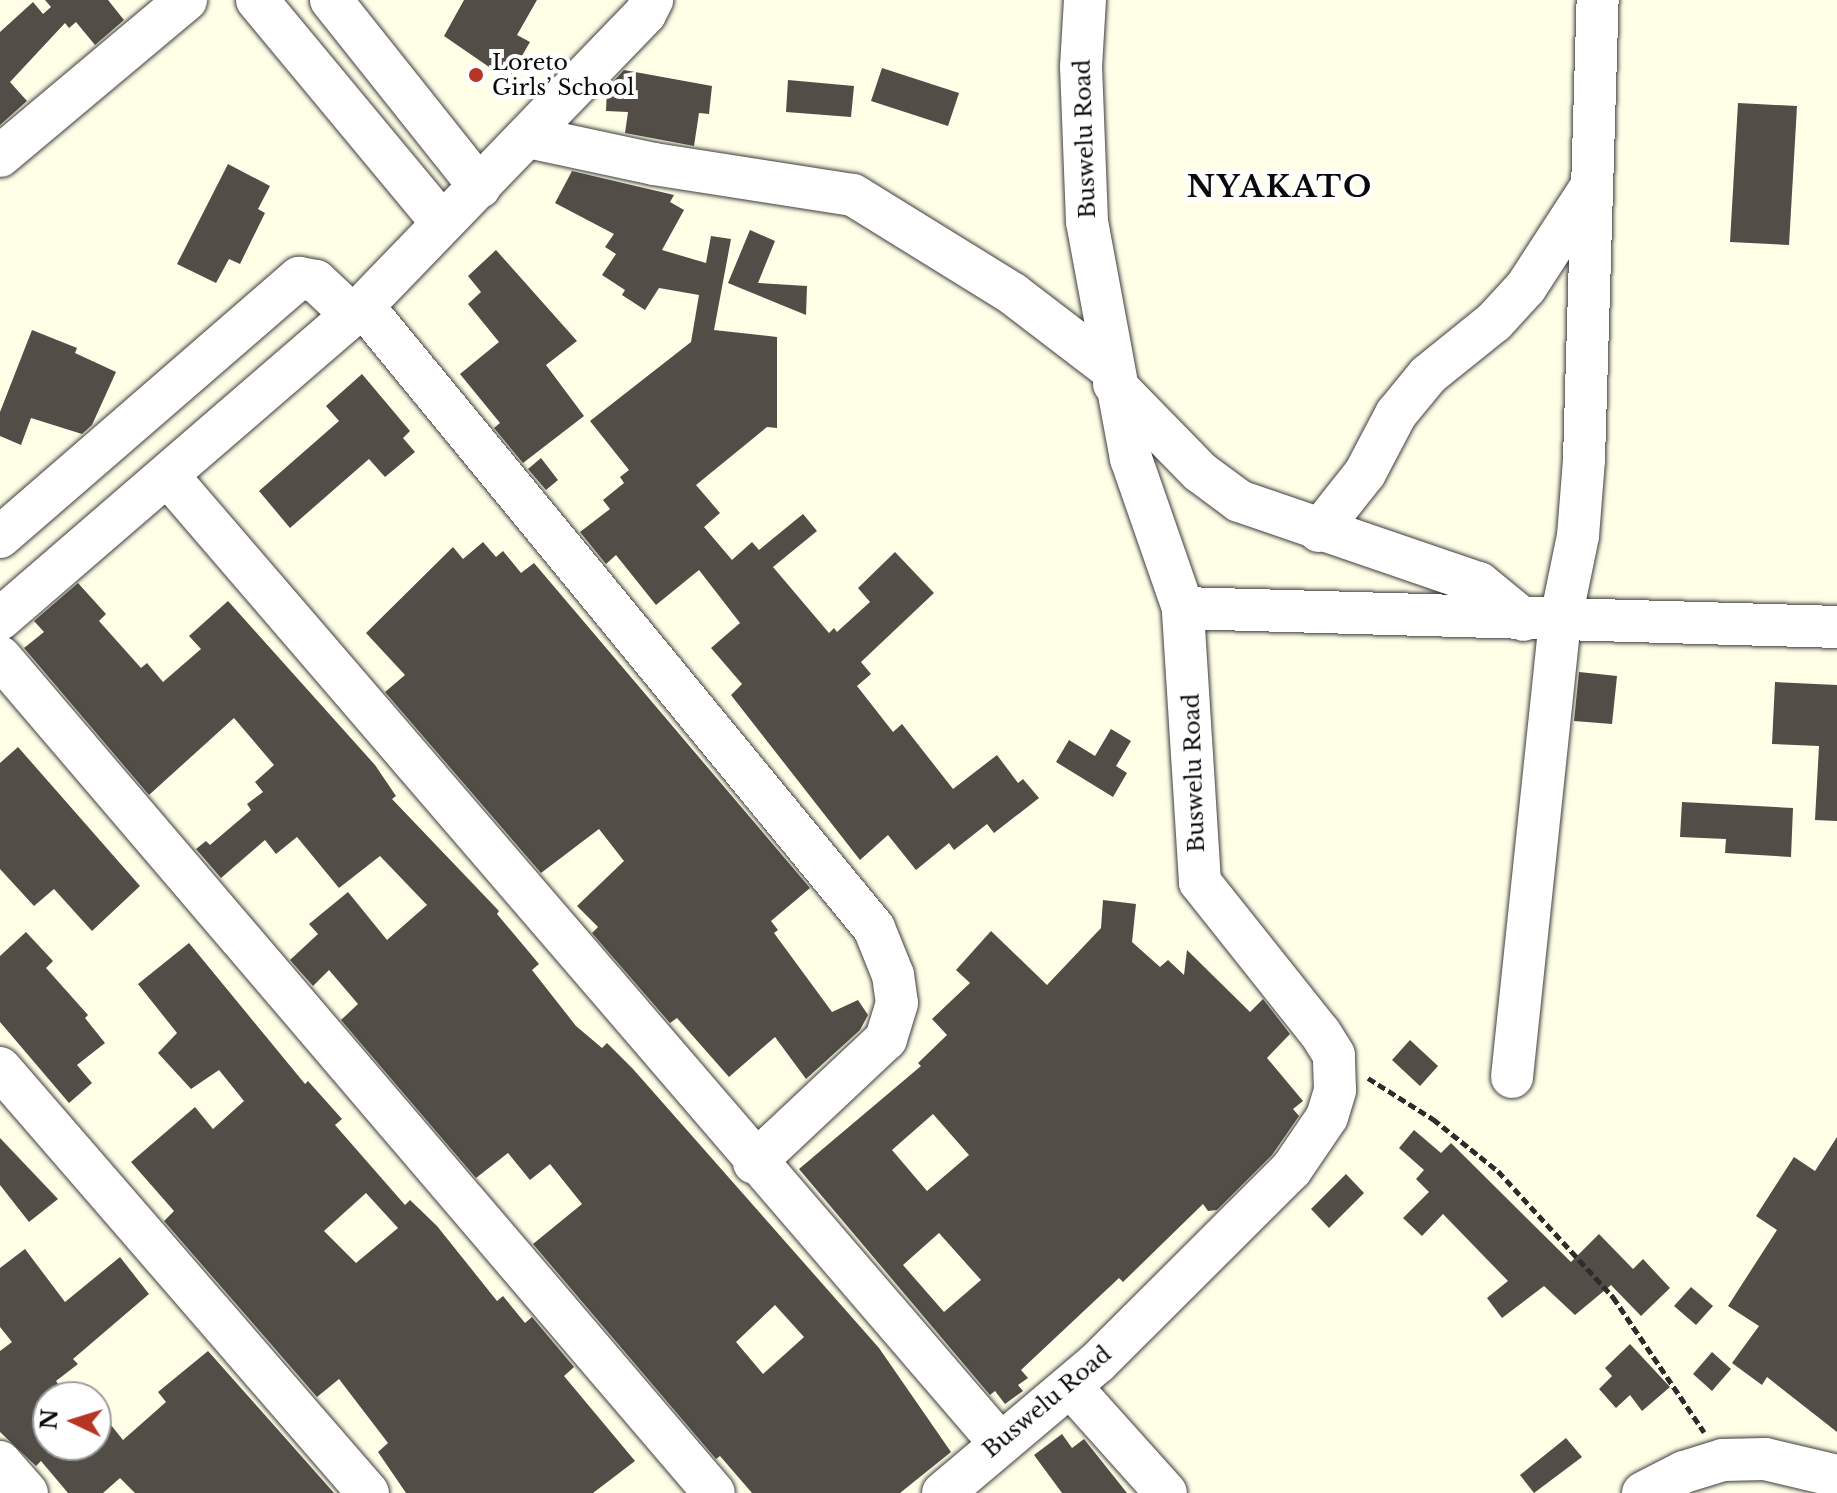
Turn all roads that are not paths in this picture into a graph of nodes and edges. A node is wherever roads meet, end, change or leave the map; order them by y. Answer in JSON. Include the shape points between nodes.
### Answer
{"nodes":[{"id":1,"x":186,"y":0,"type":"edge"},
{"id":2,"x":257,"y":0,"type":"edge"},
{"id":3,"x":331,"y":0,"type":"edge"},
{"id":4,"x":652,"y":0,"type":"edge"},
{"id":5,"x":1085,"y":0,"type":"edge"},
{"id":6,"x":1598,"y":0,"type":"edge"},
{"id":7,"x":528,"y":137,"type":"junction"},
{"id":8,"x":0,"y":156,"type":"edge"},
{"id":9,"x":1593,"y":182,"type":"junction"},
{"id":10,"x":480,"y":187,"type":"junction"},
{"id":11,"x":441,"y":222,"type":"junction"},
{"id":12,"x":357,"y":310,"type":"junction"},
{"id":13,"x":1112,"y":376,"type":"junction"},
{"id":14,"x":125,"y":430,"type":"junction"},
{"id":15,"x":171,"y":474,"type":"junction"},
{"id":16,"x":1319,"y":531,"type":"junction"},
{"id":17,"x":0,"y":537,"type":"edge"},
{"id":18,"x":1183,"y":608,"type":"junction"},
{"id":19,"x":0,"y":619,"type":"edge"},
{"id":20,"x":1542,"y":621,"type":"junction"},
{"id":21,"x":1837,"y":627,"type":"edge"},
{"id":22,"x":0,"y":657,"type":"edge"},
{"id":23,"x":0,"y":1068,"type":"edge"},
{"id":24,"x":1512,"y":1077,"type":"dead end"},
{"id":25,"x":754,"y":1163,"type":"junction"},
{"id":26,"x":1071,"y":1387,"type":"junction"},
{"id":27,"x":998,"y":1441,"type":"junction"},
{"id":28,"x":0,"y":1462,"type":"edge"},
{"id":29,"x":1837,"y":1476,"type":"edge"},
{"id":30,"x":27,"y":1493,"type":"edge"},
{"id":31,"x":368,"y":1493,"type":"edge"},
{"id":32,"x":714,"y":1493,"type":"edge"},
{"id":33,"x":943,"y":1493,"type":"edge"},
{"id":34,"x":1166,"y":1493,"type":"edge"},
{"id":35,"x":1643,"y":1493,"type":"edge"}],
"edges":[{"from":1,"to":8,"type":"street"},
{"from":2,"to":11,"type":"street"},
{"from":3,"to":10,"type":"street"},
{"from":4,"to":7,"type":"street"},
{"from":5,"to":13,"type":"street","name":"Buswelu Road","via":[[1081,67],[1087,222]]},
{"from":6,"to":9,"type":"street"},
{"from":7,"to":10,"type":"street"},
{"from":7,"to":13,"type":"street","via":[[654,164],[853,195],[1013,294]]},
{"from":9,"to":16,"type":"street","via":[[1535,276],[1494,322],[1420,385],[1396,414],[1365,473]]},
{"from":9,"to":20,"type":"street","via":[[1578,536]]},
{"from":10,"to":11,"type":"street"},
{"from":11,"to":12,"type":"street"},
{"from":12,"to":14,"type":"street","via":[[316,281],[299,278]]},
{"from":12,"to":15,"type":"street"},
{"from":12,"to":25,"type":"street","via":[[874,928],[893,975],[897,1003],[886,1039]]},
{"from":13,"to":16,"type":"street","via":[[1200,472],[1239,501]]},
{"from":13,"to":18,"type":"street","name":"Buswelu Road","via":[[1131,459]]},
{"from":14,"to":15,"type":"street"},
{"from":14,"to":17,"type":"street"},
{"from":15,"to":19,"type":"street"},
{"from":15,"to":25,"type":"street"},
{"from":16,"to":20,"type":"street","via":[[1479,583]]},
{"from":18,"to":20,"type":"street"},
{"from":18,"to":26,"type":"street","name":"Buswelu Road","via":[[1200,882],[1334,1055],[1335,1090],[1327,1117],[1291,1170]]},
{"from":20,"to":21,"type":"street"},
{"from":20,"to":24,"type":"street"},
{"from":22,"to":32,"type":"street"},
{"from":23,"to":31,"type":"street"},
{"from":25,"to":27,"type":"street"},
{"from":26,"to":27,"type":"street","name":"Buswelu Road"},
{"from":26,"to":34,"type":"street"},
{"from":27,"to":33,"type":"street","name":"Buswelu Road"},
{"from":28,"to":30,"type":"street"},
{"from":29,"to":35,"type":"street","via":[[1765,1459],[1723,1460]]}]}
